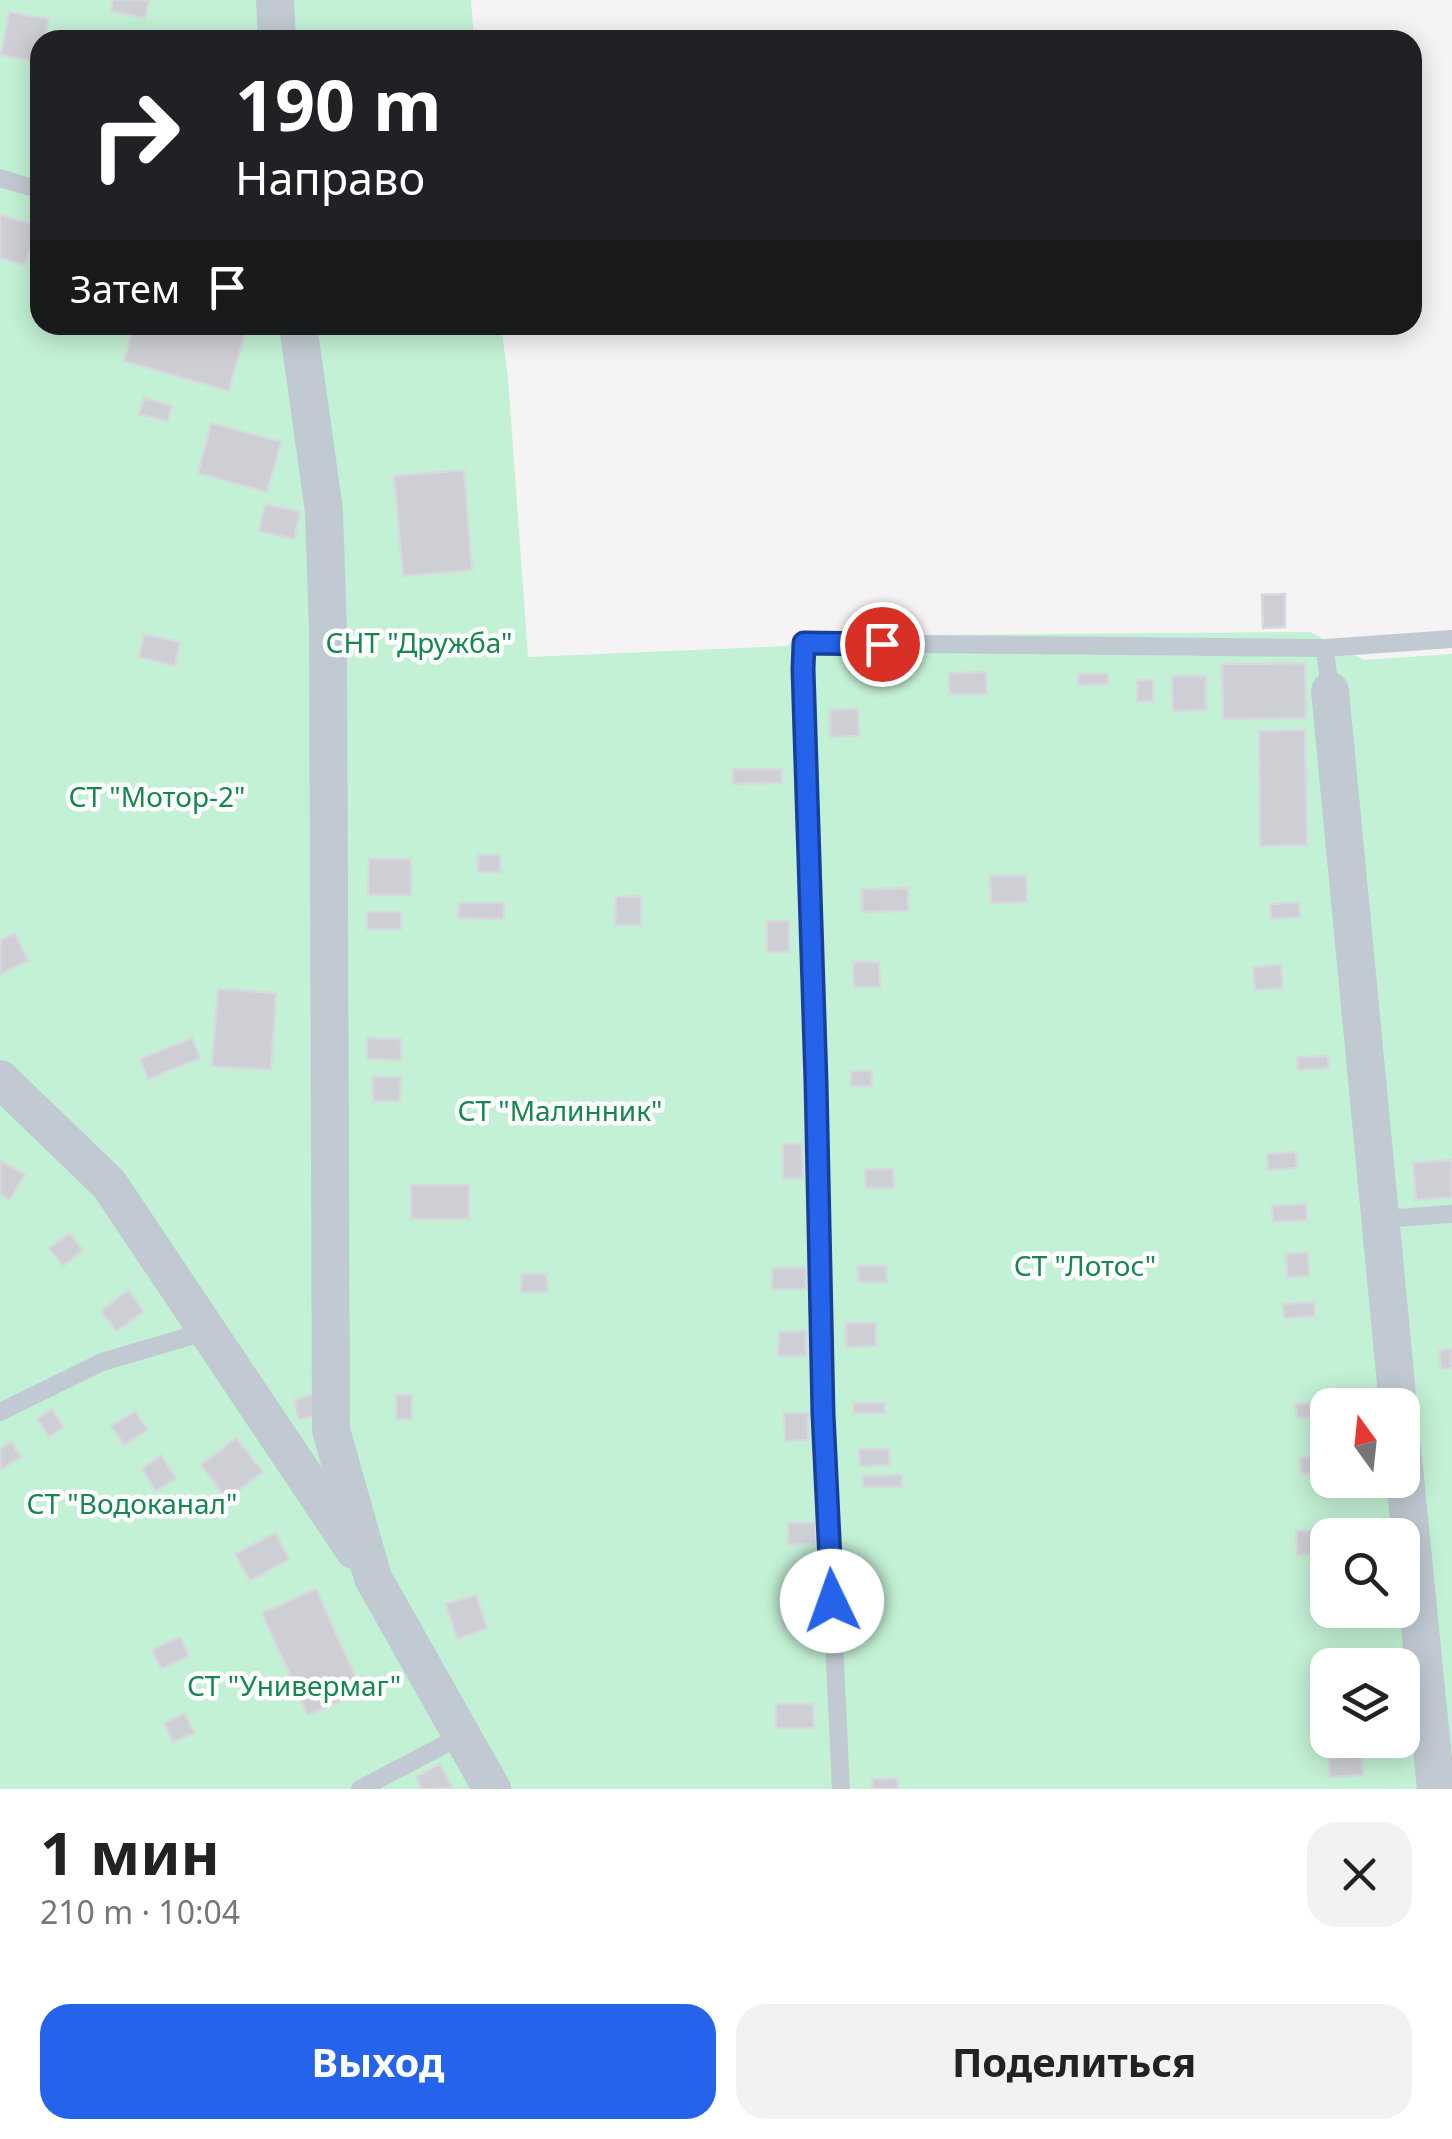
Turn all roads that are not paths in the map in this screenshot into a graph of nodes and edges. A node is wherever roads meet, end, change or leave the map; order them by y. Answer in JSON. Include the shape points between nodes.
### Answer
{"nodes":[{"id":1,"x":274,"y":0,"type":"edge"},
{"id":2,"x":276,"y":30,"type":"edge"},
{"id":3,"x":0,"y":178,"type":"edge"},
{"id":4,"x":30,"y":187,"type":"edge"},
{"id":5,"x":299,"y":335,"type":"edge"},
{"id":6,"x":1452,"y":639,"type":"edge"},
{"id":7,"x":1326,"y":648,"type":"junction"},
{"id":8,"x":1330,"y":691,"type":"joint"},
{"id":9,"x":0,"y":1078,"type":"edge"},
{"id":10,"x":1452,"y":1214,"type":"edge"},
{"id":11,"x":1381,"y":1219,"type":"junction"},
{"id":12,"x":208,"y":1331,"type":"junction"},
{"id":13,"x":1396,"y":1388,"type":"edge"},
{"id":14,"x":0,"y":1412,"type":"edge"},
{"id":15,"x":1408,"y":1498,"type":"edge"},
{"id":16,"x":373,"y":1578,"type":"junction"},
{"id":17,"x":462,"y":1736,"type":"junction"},
{"id":18,"x":1440,"y":1765,"type":"edge"},
{"id":19,"x":360,"y":1789,"type":"edge"},
{"id":20,"x":492,"y":1789,"type":"edge"},
{"id":21,"x":841,"y":1789,"type":"edge"}],
"edges":[{"from":1,"to":2,"type":"street"},
{"from":3,"to":4,"type":"lane"},
{"from":5,"to":16,"type":"street","via":[[324,511],[328,630],[332,1430]]},
{"from":6,"to":7,"type":"lane"},
{"from":7,"to":8,"type":"lane"},
{"from":7,"to":21,"type":"lane","via":[[804,643],[823,1414]]},
{"from":8,"to":11,"type":"street"},
{"from":9,"to":12,"type":"street","via":[[109,1184]]},
{"from":10,"to":11,"type":"lane"},
{"from":11,"to":13,"type":"street"},
{"from":12,"to":14,"type":"lane","via":[[102,1362]]},
{"from":12,"to":16,"type":"street"},
{"from":15,"to":18,"type":"street"},
{"from":16,"to":17,"type":"street"},
{"from":17,"to":19,"type":"lane"},
{"from":17,"to":20,"type":"street"}]}
